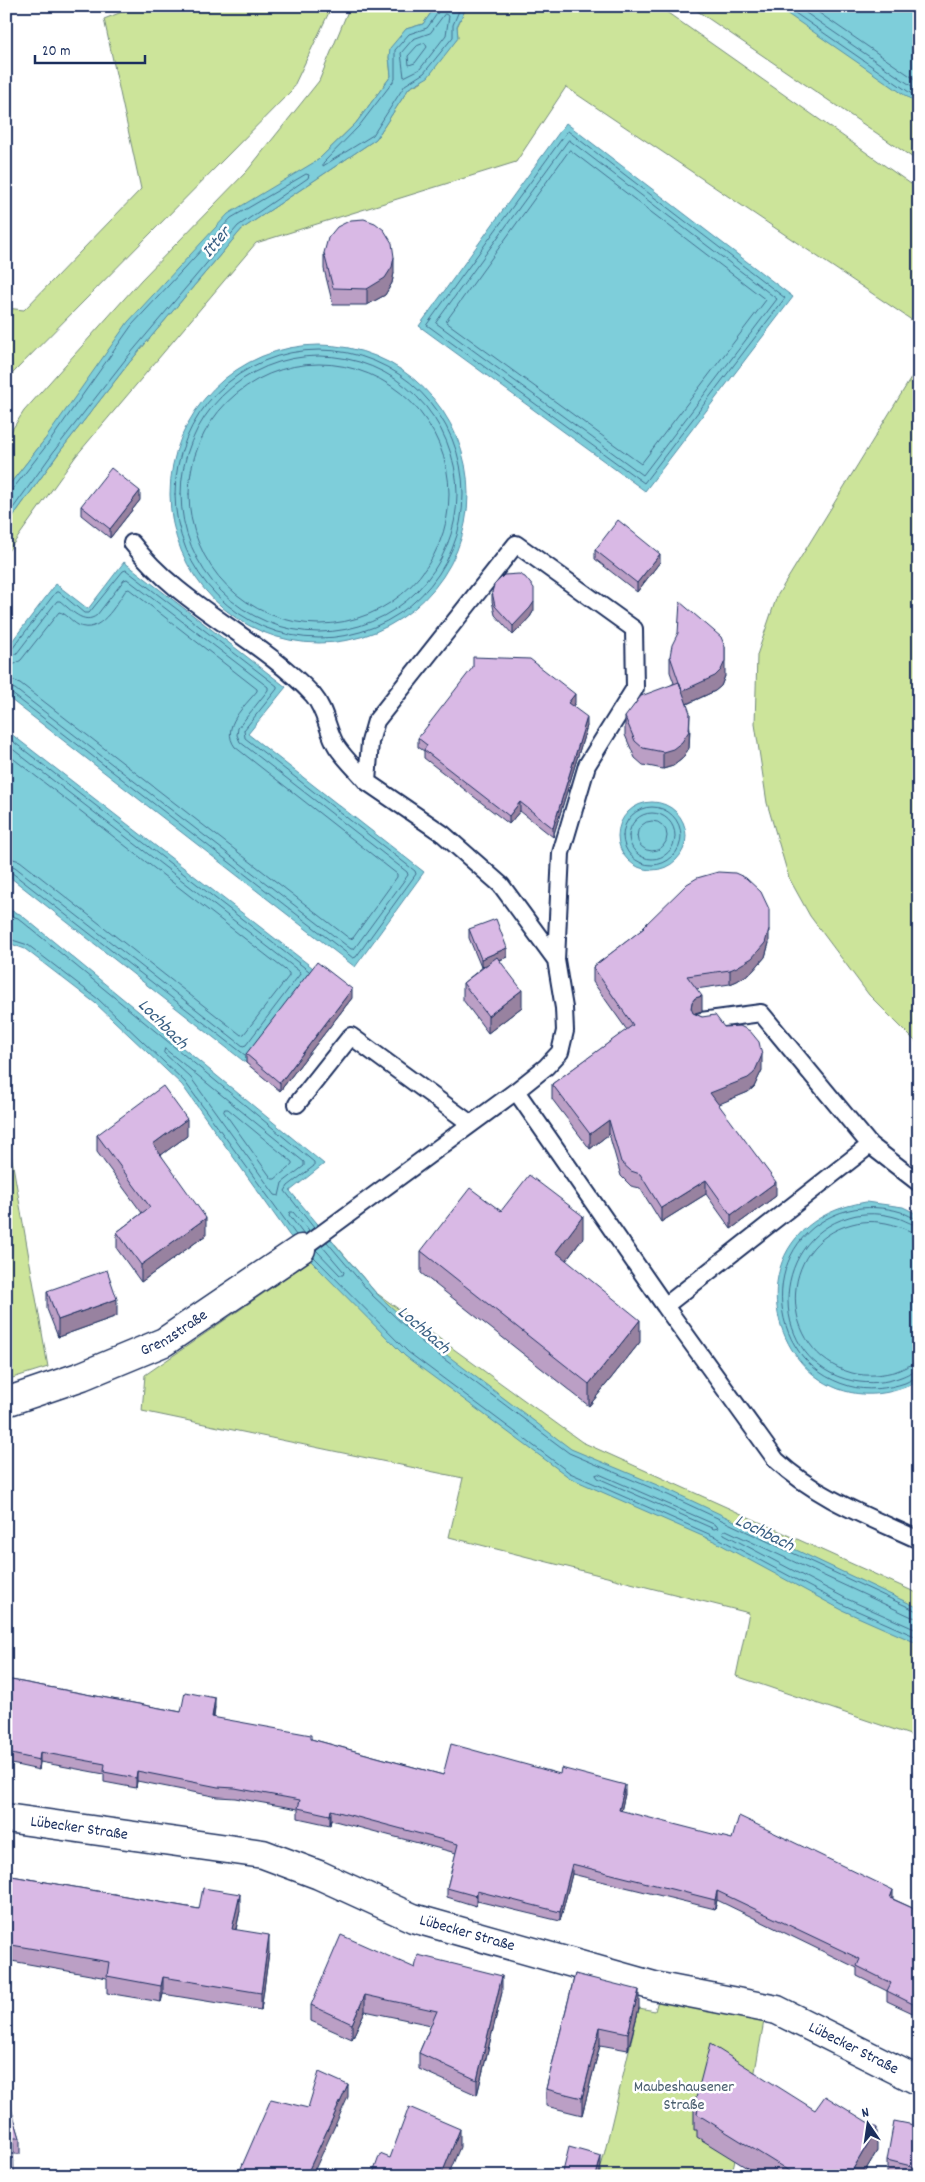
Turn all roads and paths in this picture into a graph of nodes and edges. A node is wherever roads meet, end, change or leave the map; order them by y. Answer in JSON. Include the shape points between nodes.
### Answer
{"nodes":[{"id":1,"x":132,"y":543,"type":"dead end"},
{"id":2,"x":366,"y":782,"type":"junction"},
{"id":3,"x":556,"y":960,"type":"junction"},
{"id":4,"x":701,"y":1021,"type":"edge"},
{"id":5,"x":516,"y":1091,"type":"junction"},
{"id":6,"x":297,"y":1104,"type":"dead end"},
{"id":7,"x":471,"y":1124,"type":"junction"},
{"id":8,"x":870,"y":1145,"type":"junction"},
{"id":9,"x":919,"y":1183,"type":"edge"},
{"id":10,"x":301,"y":1249,"type":"joint"},
{"id":11,"x":665,"y":1306,"type":"junction"},
{"id":12,"x":6,"y":1402,"type":"edge"},
{"id":13,"x":919,"y":1540,"type":"edge"},
{"id":14,"x":6,"y":1818,"type":"edge"},
{"id":15,"x":919,"y":2081,"type":"edge"}],
"edges":[{"from":1,"to":2,"type":"lane","via":[[147,563],[185,595],[284,669],[314,696],[337,746]]},
{"from":2,"to":3,"type":"lane","via":[[443,834],[500,885]]},
{"from":2,"to":3,"type":"lane","name":"Grenzstraße","via":[[370,742],[376,721],[516,544],[634,629],[635,688],[587,765],[561,853]]},
{"from":3,"to":5,"type":"lane","name":"Grenzstraße","via":[[565,1031],[560,1052]]},
{"from":4,"to":8,"type":"lane","via":[[762,1013]]},
{"from":5,"to":7,"type":"lane","name":"Grenzstraße"},
{"from":5,"to":11,"type":"lane"},
{"from":6,"to":7,"type":"lane","via":[[351,1036]]},
{"from":7,"to":10,"type":"lane","name":"Grenzstraße"},
{"from":8,"to":9,"type":"lane"},
{"from":8,"to":11,"type":"lane"},
{"from":10,"to":12,"type":"street","name":"Grenzstraße","via":[[164,1342],[82,1376]]},
{"from":11,"to":13,"type":"lane","via":[[771,1452],[795,1478],[815,1491]]},
{"from":14,"to":15,"type":"street","name":"Lübecker Straße","via":[[263,1854],[319,1875],[413,1918],[654,1986],[777,2010]]}]}
